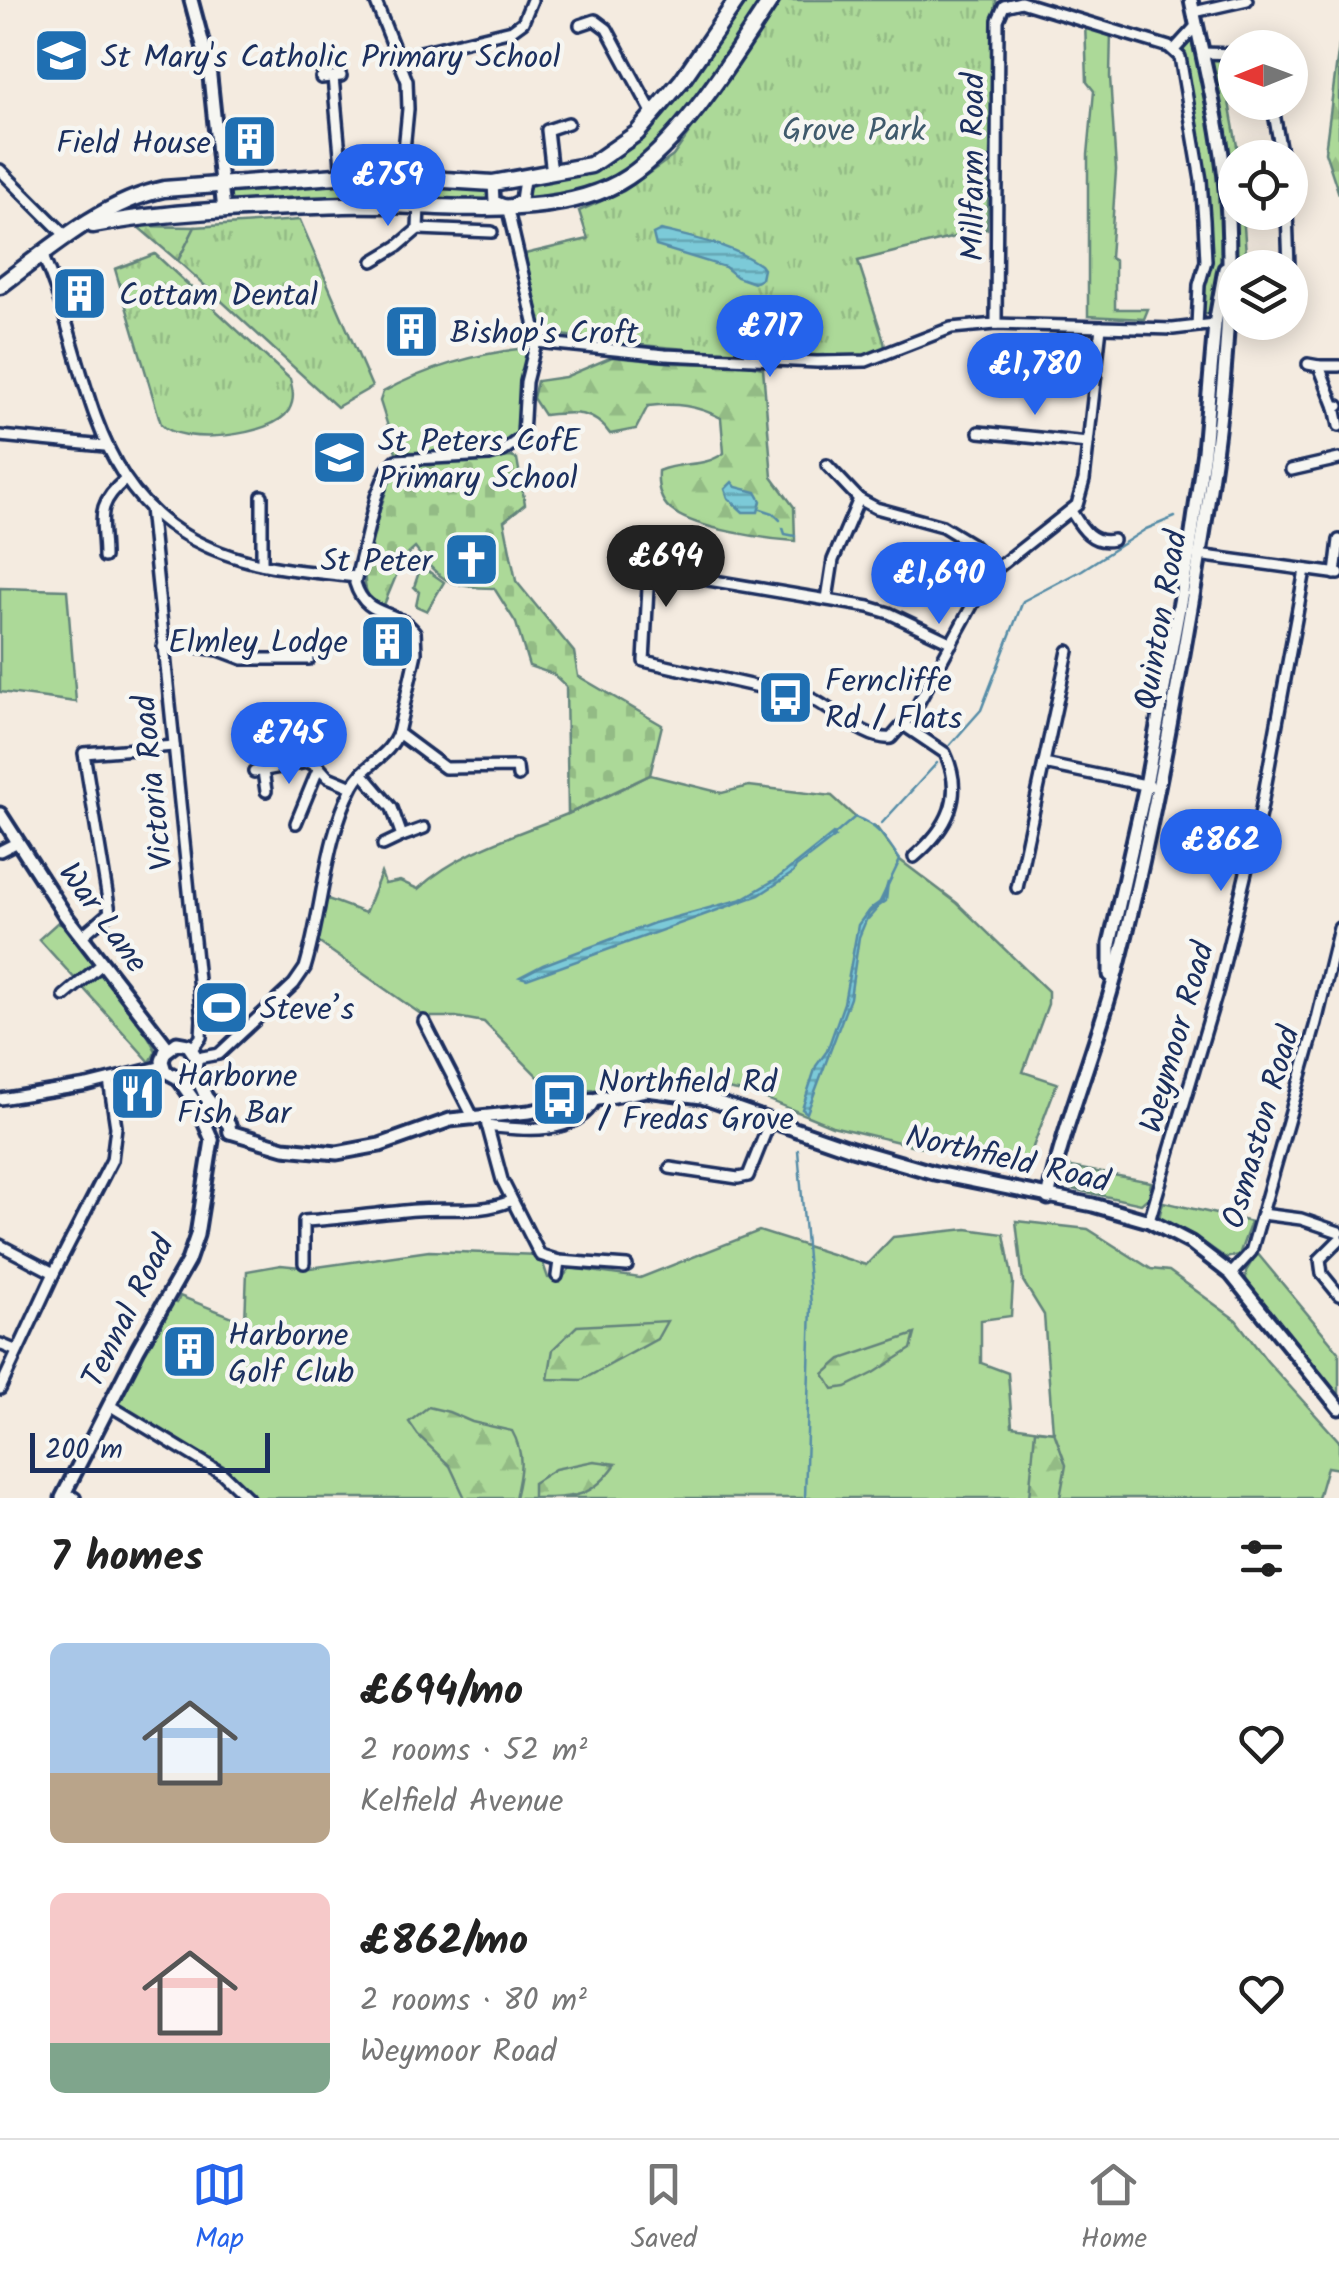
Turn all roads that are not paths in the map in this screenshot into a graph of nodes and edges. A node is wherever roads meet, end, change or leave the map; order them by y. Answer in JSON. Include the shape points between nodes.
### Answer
{"nodes":[{"id":1,"x":191,"y":0,"type":"edge"},
{"id":2,"x":375,"y":0,"type":"edge"},
{"id":3,"x":532,"y":0,"type":"edge"},
{"id":4,"x":737,"y":0,"type":"edge"},
{"id":5,"x":771,"y":0,"type":"edge"},
{"id":6,"x":1248,"y":0,"type":"edge"},
{"id":7,"x":1193,"y":6,"type":"edge"},
{"id":8,"x":580,"y":25,"type":"dead end"},
{"id":9,"x":1196,"y":26,"type":"junction"},
{"id":10,"x":1174,"y":50,"type":"junction"},
{"id":11,"x":1204,"y":54,"type":"junction"},
{"id":12,"x":1218,"y":54,"type":"edge"},
{"id":13,"x":400,"y":57,"type":"junction"},
{"id":14,"x":321,"y":78,"type":"dead end"},
{"id":15,"x":682,"y":80,"type":"junction"},
{"id":16,"x":704,"y":98,"type":"junction"},
{"id":17,"x":653,"y":114,"type":"junction"},
{"id":18,"x":568,"y":123,"type":"dead end"},
{"id":19,"x":534,"y":127,"type":"dead end"},
{"id":20,"x":547,"y":130,"type":"junction"},
{"id":21,"x":0,"y":170,"type":"edge"},
{"id":22,"x":402,"y":171,"type":"junction"},
{"id":23,"x":552,"y":174,"type":"junction"},
{"id":24,"x":342,"y":176,"type":"junction"},
{"id":25,"x":524,"y":180,"type":"junction"},
{"id":26,"x":493,"y":183,"type":"junction"},
{"id":27,"x":222,"y":186,"type":"junction"},
{"id":28,"x":419,"y":206,"type":"junction"},
{"id":29,"x":507,"y":206,"type":"junction"},
{"id":30,"x":224,"y":211,"type":"junction"},
{"id":31,"x":82,"y":227,"type":"junction"},
{"id":32,"x":418,"y":229,"type":"junction"},
{"id":33,"x":492,"y":232,"type":"dead end"},
{"id":34,"x":66,"y":236,"type":"junction"},
{"id":35,"x":1229,"y":250,"type":"edge"},
{"id":36,"x":42,"y":254,"type":"junction"},
{"id":37,"x":372,"y":262,"type":"dead end"},
{"id":38,"x":0,"y":286,"type":"edge"},
{"id":39,"x":996,"y":324,"type":"junction"},
{"id":40,"x":1197,"y":326,"type":"junction"},
{"id":41,"x":1101,"y":327,"type":"junction"},
{"id":42,"x":1218,"y":332,"type":"edge"},
{"id":43,"x":1218,"y":340,"type":"edge"},
{"id":44,"x":536,"y":342,"type":"junction"},
{"id":45,"x":1339,"y":366,"type":"edge"},
{"id":46,"x":1337,"y":406,"type":"edge"},
{"id":47,"x":1339,"y":426,"type":"edge"},
{"id":48,"x":979,"y":432,"type":"dead end"},
{"id":49,"x":0,"y":436,"type":"edge"},
{"id":50,"x":1088,"y":444,"type":"junction"},
{"id":51,"x":105,"y":446,"type":"junction"},
{"id":52,"x":1339,"y":459,"type":"edge"},
{"id":53,"x":827,"y":465,"type":"dead end"},
{"id":54,"x":1290,"y":470,"type":"dead end"},
{"id":55,"x":125,"y":480,"type":"junction"},
{"id":56,"x":262,"y":496,"type":"dead end"},
{"id":57,"x":860,"y":499,"type":"junction"},
{"id":58,"x":150,"y":508,"type":"junction"},
{"id":59,"x":1071,"y":511,"type":"junction"},
{"id":60,"x":1339,"y":540,"type":"edge"},
{"id":61,"x":1108,"y":544,"type":"dead end"},
{"id":62,"x":1194,"y":554,"type":"junction"},
{"id":63,"x":104,"y":557,"type":"dead end"},
{"id":64,"x":262,"y":564,"type":"junction"},
{"id":65,"x":996,"y":569,"type":"junction"},
{"id":66,"x":1305,"y":570,"type":"junction"},
{"id":67,"x":1337,"y":574,"type":"edge"},
{"id":68,"x":355,"y":577,"type":"junction"},
{"id":69,"x":827,"y":599,"type":"junction"},
{"id":70,"x":952,"y":643,"type":"junction"},
{"id":71,"x":163,"y":648,"type":"junction"},
{"id":72,"x":1068,"y":651,"type":"dead end"},
{"id":73,"x":308,"y":659,"type":"dead end"},
{"id":74,"x":905,"y":726,"type":"junction"},
{"id":75,"x":398,"y":734,"type":"junction"},
{"id":76,"x":174,"y":746,"type":"junction"},
{"id":77,"x":1044,"y":764,"type":"junction"},
{"id":78,"x":319,"y":767,"type":"junction"},
{"id":79,"x":518,"y":767,"type":"dead end"},
{"id":80,"x":362,"y":773,"type":"junction"},
{"id":81,"x":1152,"y":786,"type":"junction"},
{"id":82,"x":352,"y":787,"type":"junction"},
{"id":83,"x":266,"y":791,"type":"dead end"},
{"id":84,"x":0,"y":814,"type":"edge"},
{"id":85,"x":296,"y":822,"type":"dead end"},
{"id":86,"x":424,"y":828,"type":"dead end"},
{"id":87,"x":944,"y":828,"type":"junction"},
{"id":88,"x":402,"y":836,"type":"junction"},
{"id":89,"x":956,"y":836,"type":"dead end"},
{"id":90,"x":18,"y":842,"type":"junction"},
{"id":91,"x":383,"y":845,"type":"dead end"},
{"id":92,"x":0,"y":851,"type":"edge"},
{"id":93,"x":914,"y":857,"type":"dead end"},
{"id":94,"x":1016,"y":888,"type":"dead end"},
{"id":95,"x":1339,"y":928,"type":"edge"},
{"id":96,"x":82,"y":936,"type":"junction"},
{"id":97,"x":102,"y":964,"type":"junction"},
{"id":98,"x":64,"y":996,"type":"dead end"},
{"id":99,"x":424,"y":1021,"type":"dead end"},
{"id":100,"x":168,"y":1048,"type":"junction"},
{"id":101,"x":195,"y":1059,"type":"junction"},
{"id":102,"x":163,"y":1066,"type":"junction"},
{"id":103,"x":178,"y":1078,"type":"junction"},
{"id":104,"x":109,"y":1080,"type":"junction"},
{"id":105,"x":0,"y":1099,"type":"edge"},
{"id":106,"x":595,"y":1100,"type":"junction"},
{"id":107,"x":221,"y":1119,"type":"junction"},
{"id":108,"x":482,"y":1121,"type":"junction"},
{"id":109,"x":770,"y":1121,"type":"junction"},
{"id":110,"x":230,"y":1132,"type":"junction"},
{"id":111,"x":210,"y":1134,"type":"junction"},
{"id":112,"x":670,"y":1168,"type":"dead end"},
{"id":113,"x":1048,"y":1198,"type":"junction"},
{"id":114,"x":510,"y":1201,"type":"junction"},
{"id":115,"x":1262,"y":1214,"type":"junction"},
{"id":116,"x":1148,"y":1221,"type":"junction"},
{"id":117,"x":1339,"y":1232,"type":"edge"},
{"id":118,"x":1339,"y":1240,"type":"edge"},
{"id":119,"x":0,"y":1246,"type":"edge"},
{"id":120,"x":558,"y":1260,"type":"junction"},
{"id":121,"x":304,"y":1263,"type":"dead end"},
{"id":122,"x":627,"y":1266,"type":"dead end"},
{"id":123,"x":54,"y":1273,"type":"junction"},
{"id":124,"x":1231,"y":1274,"type":"junction"},
{"id":125,"x":557,"y":1276,"type":"dead end"},
{"id":126,"x":1339,"y":1295,"type":"edge"},
{"id":127,"x":0,"y":1344,"type":"edge"},
{"id":128,"x":17,"y":1352,"type":"junction"},
{"id":129,"x":0,"y":1388,"type":"edge"},
{"id":130,"x":109,"y":1406,"type":"junction"},
{"id":131,"x":1339,"y":1408,"type":"edge"},
{"id":132,"x":68,"y":1496,"type":"edge"},
{"id":133,"x":248,"y":1498,"type":"edge"}],
"edges":[{"from":1,"to":27,"type":"street","via":[[209,66]]},
{"from":2,"to":13,"type":"street"},
{"from":3,"to":13,"type":"street","via":[[512,30]]},
{"from":4,"to":15,"type":"main road"},
{"from":5,"to":16,"type":"main road"},
{"from":6,"to":7,"type":"street"},
{"from":7,"to":9,"type":"street","name":"Quinton Road"},
{"from":8,"to":17,"type":"street","via":[[595,20],[607,29]]},
{"from":9,"to":10,"type":"street"},
{"from":9,"to":11,"type":"street","name":"Quinton Road"},
{"from":10,"to":39,"type":"street","name":"Millfarm Road","via":[[1021,2],[1000,10]]},
{"from":10,"to":40,"type":"street","via":[[1201,180],[1206,260]]},
{"from":11,"to":12,"type":"street"},
{"from":11,"to":35,"type":"street","name":"Quinton Road","via":[[1225,174]]},
{"from":13,"to":22,"type":"street","via":[[408,104]]},
{"from":14,"to":24,"type":"street","via":[[337,77]]},
{"from":15,"to":16,"type":"main road"},
{"from":15,"to":17,"type":"main road"},
{"from":16,"to":29,"type":"main road","via":[[628,177],[566,199]]},
{"from":17,"to":23,"type":"main road","via":[[637,134],[591,165]]},
{"from":18,"to":20,"type":"street"},
{"from":19,"to":20,"type":"street"},
{"from":20,"to":23,"type":"street"},
{"from":21,"to":34,"type":"street"},
{"from":22,"to":24,"type":"main road"},
{"from":22,"to":26,"type":"main road"},
{"from":23,"to":25,"type":"main road"},
{"from":24,"to":27,"type":"main road"},
{"from":25,"to":26,"type":"main road"},
{"from":25,"to":29,"type":"street","via":[[521,200]]},
{"from":26,"to":29,"type":"street","via":[[494,201]]},
{"from":27,"to":30,"type":"street"},
{"from":27,"to":31,"type":"main road","via":[[148,192]]},
{"from":28,"to":29,"type":"main road"},
{"from":28,"to":30,"type":"main road"},
{"from":28,"to":32,"type":"street"},
{"from":29,"to":44,"type":"street"},
{"from":30,"to":31,"type":"main road"},
{"from":31,"to":34,"type":"main road"},
{"from":32,"to":33,"type":"street"},
{"from":32,"to":37,"type":"street"},
{"from":34,"to":36,"type":"main road"},
{"from":36,"to":38,"type":"main road"},
{"from":36,"to":51,"type":"street"},
{"from":39,"to":41,"type":"street"},
{"from":39,"to":44,"type":"street","via":[[951,328],[866,361],[754,360]]},
{"from":40,"to":41,"type":"street"},
{"from":40,"to":42,"type":"street"},
{"from":41,"to":50,"type":"street"},
{"from":43,"to":62,"type":"street","name":"Quinton Road"},
{"from":44,"to":68,"type":"street","via":[[526,382],[526,427],[518,443],[489,455],[396,460],[376,497]]},
{"from":45,"to":46,"type":"street","via":[[1314,365]]},
{"from":46,"to":47,"type":"street"},
{"from":48,"to":50,"type":"street"},
{"from":49,"to":51,"type":"street"},
{"from":50,"to":59,"type":"street"},
{"from":51,"to":55,"type":"street"},
{"from":52,"to":54,"type":"street"},
{"from":53,"to":57,"type":"street"},
{"from":55,"to":58,"type":"street"},
{"from":55,"to":63,"type":"street","via":[[103,506]]},
{"from":56,"to":64,"type":"street"},
{"from":57,"to":65,"type":"street","via":[[942,526]]},
{"from":57,"to":69,"type":"street","via":[[833,560]]},
{"from":58,"to":64,"type":"street","via":[[212,549]]},
{"from":58,"to":71,"type":"street","name":"Victoria Road"},
{"from":59,"to":61,"type":"street","via":[[1086,534]]},
{"from":59,"to":65,"type":"street"},
{"from":60,"to":67,"type":"street"},
{"from":62,"to":66,"type":"street"},
{"from":62,"to":81,"type":"street","name":"Quinton Road"},
{"from":64,"to":68,"type":"street"},
{"from":65,"to":70,"type":"street"},
{"from":66,"to":67,"type":"street"},
{"from":66,"to":116,"type":"street","name":"Weymoor Road","via":[[1261,810],[1218,989]]},
{"from":68,"to":75,"type":"street","via":[[367,605],[415,632]]},
{"from":69,"to":70,"type":"street","via":[[889,613]]},
{"from":69,"to":74,"type":"street","via":[[649,570],[644,660],[812,699],[872,737],[891,738]]},
{"from":70,"to":74,"type":"street"},
{"from":71,"to":73,"type":"street","via":[[218,650],[243,660]]},
{"from":71,"to":76,"type":"street","name":"Victoria Road"},
{"from":72,"to":77,"type":"street"},
{"from":74,"to":87,"type":"street","via":[[945,753],[952,768]]},
{"from":75,"to":79,"type":"street","via":[[445,768]]},
{"from":75,"to":80,"type":"street"},
{"from":76,"to":96,"type":"street","via":[[84,754],[110,912]]},
{"from":76,"to":101,"type":"street","name":"Victoria Road","via":[[202,1029]]},
{"from":77,"to":81,"type":"street"},
{"from":77,"to":94,"type":"street"},
{"from":78,"to":82,"type":"street"},
{"from":78,"to":83,"type":"street","via":[[308,762],[258,772]]},
{"from":78,"to":85,"type":"street"},
{"from":80,"to":82,"type":"street"},
{"from":80,"to":88,"type":"street","via":[[392,808]]},
{"from":81,"to":113,"type":"street","name":"Quinton Road","via":[[1110,944],[1110,989]]},
{"from":82,"to":101,"type":"street","via":[[305,968],[219,1054]]},
{"from":84,"to":90,"type":"street","name":"War Lane"},
{"from":86,"to":88,"type":"street"},
{"from":87,"to":89,"type":"street"},
{"from":87,"to":93,"type":"street"},
{"from":88,"to":91,"type":"street"},
{"from":90,"to":92,"type":"street"},
{"from":90,"to":96,"type":"street","name":"War Lane"},
{"from":95,"to":115,"type":"street","name":"Osmaston Road"},
{"from":96,"to":97,"type":"street","name":"War Lane"},
{"from":97,"to":98,"type":"street"},
{"from":97,"to":100,"type":"street","name":"War Lane"},
{"from":99,"to":108,"type":"street"},
{"from":100,"to":101,"type":"street","via":[[178,1043]]},
{"from":100,"to":102,"type":"street"},
{"from":101,"to":103,"type":"street"},
{"from":101,"to":107,"type":"street"},
{"from":102,"to":103,"type":"street"},
{"from":102,"to":104,"type":"street"},
{"from":103,"to":111,"type":"street"},
{"from":104,"to":105,"type":"street"},
{"from":104,"to":123,"type":"street","via":[[116,1127],[112,1160]]},
{"from":106,"to":108,"type":"street","name":"Northfield Road"},
{"from":106,"to":108,"type":"street","name":"Northfield Road","via":[[589,1112],[549,1128],[525,1131]]},
{"from":106,"to":109,"type":"street","name":"Northfield Road","via":[[666,1090]]},
{"from":107,"to":110,"type":"street"},
{"from":107,"to":111,"type":"street","via":[[212,1121]]},
{"from":108,"to":110,"type":"street","name":"Northfield Road","via":[[450,1120],[337,1153],[284,1148]]},
{"from":108,"to":114,"type":"street"},
{"from":109,"to":112,"type":"street","via":[[748,1176]]},
{"from":109,"to":113,"type":"street","name":"Northfield Road","via":[[935,1173]]},
{"from":110,"to":111,"type":"street","via":[[225,1140]]},
{"from":111,"to":130,"type":"street","name":"Tennal Road","via":[[188,1261]]},
{"from":113,"to":116,"type":"street","name":"Northfield Road"},
{"from":114,"to":120,"type":"street","via":[[540,1255]]},
{"from":114,"to":121,"type":"street","via":[[487,1209],[304,1220]]},
{"from":115,"to":117,"type":"street"},
{"from":115,"to":124,"type":"street","name":"Osmaston Road","via":[[1250,1252]]},
{"from":116,"to":124,"type":"street","name":"Northfield Road","via":[[1192,1243]]},
{"from":118,"to":126,"type":"street","via":[[1320,1259]]},
{"from":119,"to":123,"type":"street"},
{"from":120,"to":122,"type":"street"},
{"from":120,"to":125,"type":"street"},
{"from":123,"to":128,"type":"street"},
{"from":124,"to":131,"type":"street","name":"Northfield Road"},
{"from":127,"to":128,"type":"street"},
{"from":128,"to":129,"type":"street"},
{"from":130,"to":132,"type":"street","name":"Tennal Road"},
{"from":130,"to":133,"type":"street","via":[[223,1474]]}]}
